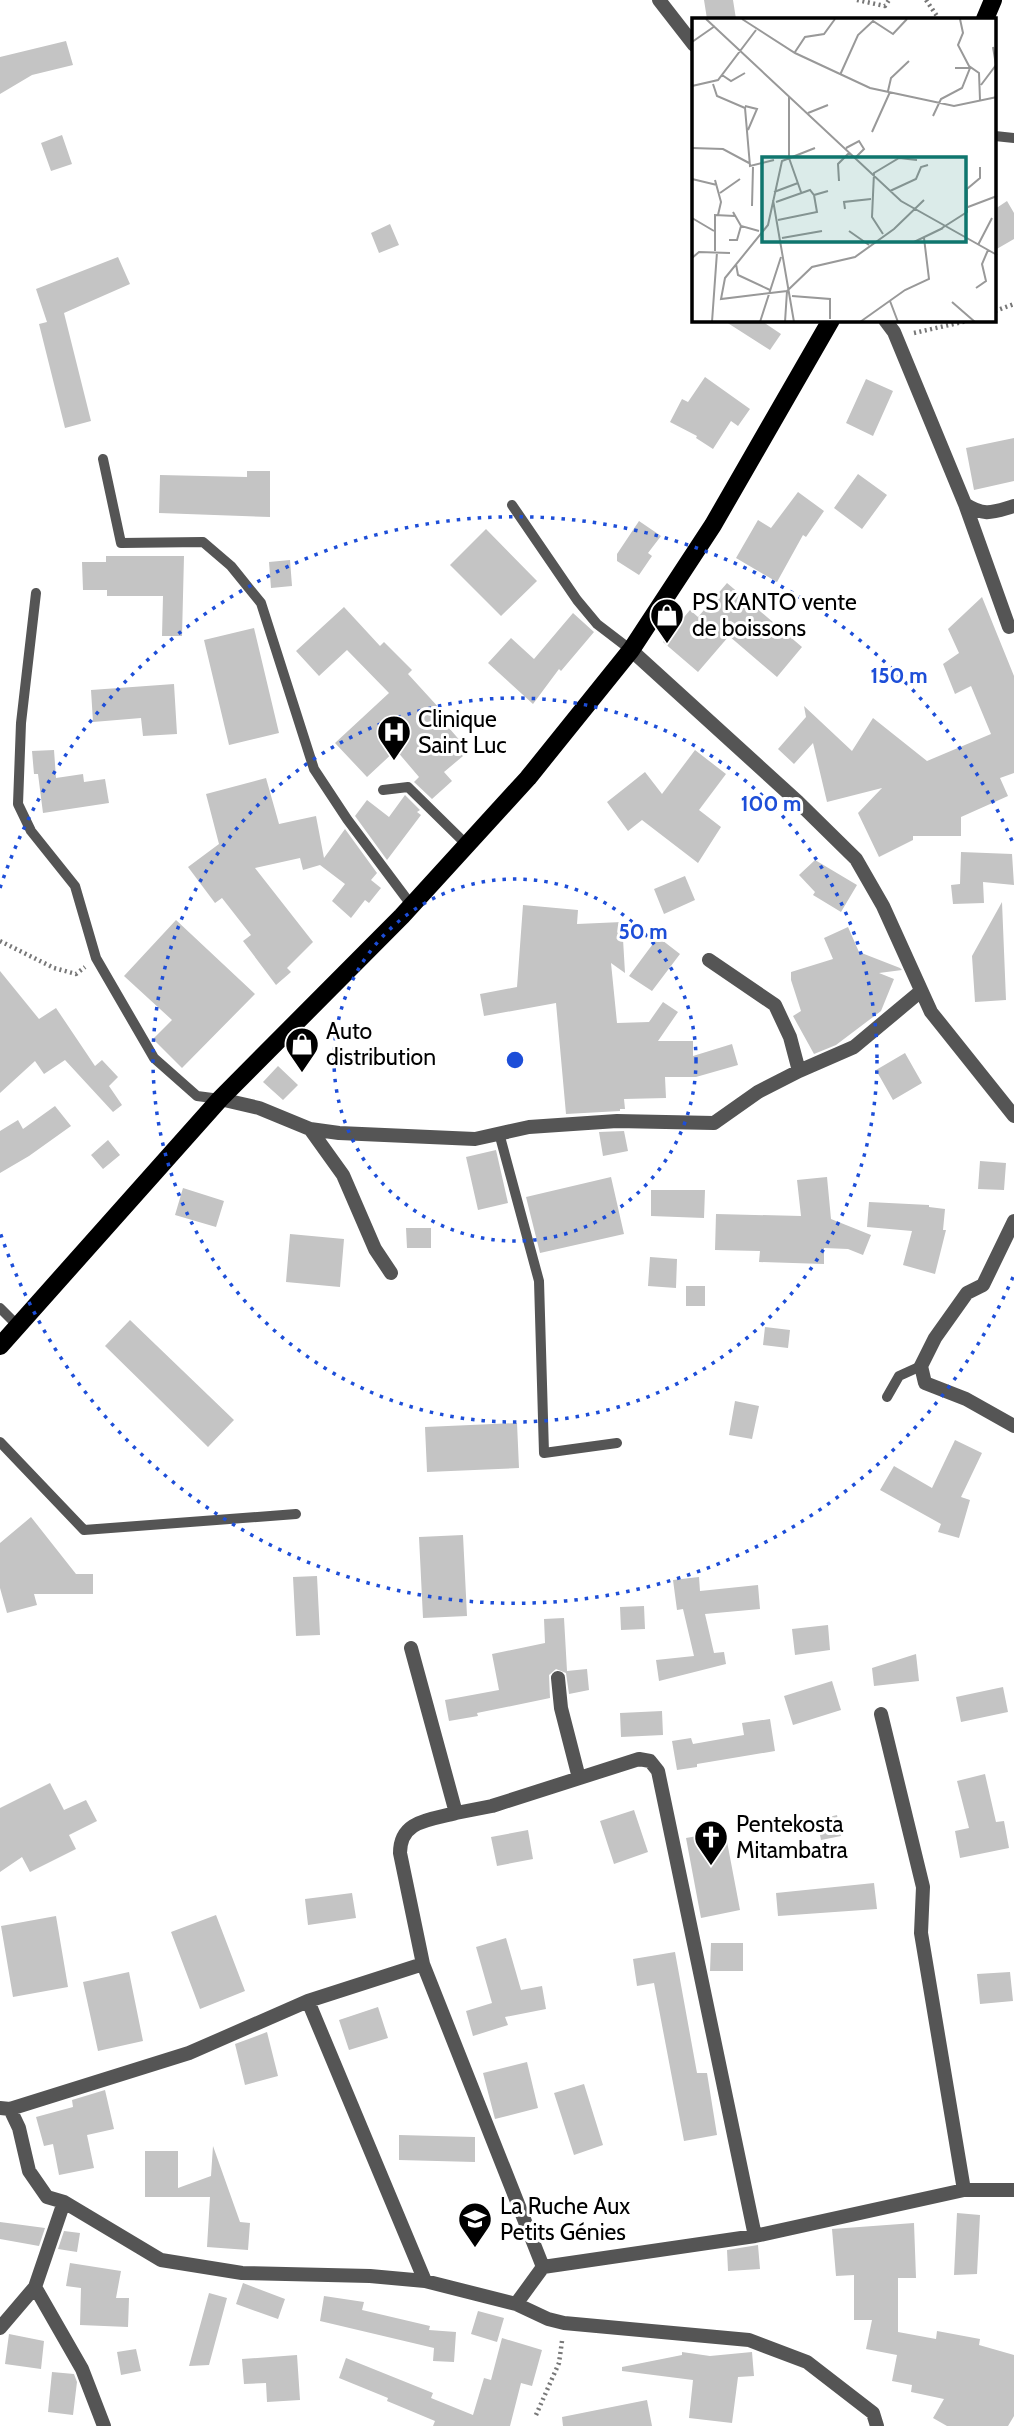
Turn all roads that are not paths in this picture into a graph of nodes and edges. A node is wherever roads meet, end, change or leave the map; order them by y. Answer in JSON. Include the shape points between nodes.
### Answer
{"nodes":[{"id":1,"x":659,"y":0,"type":"edge"},
{"id":2,"x":993,"y":0,"type":"edge"},
{"id":3,"x":985,"y":18,"type":"edge"},
{"id":4,"x":692,"y":43,"type":"edge"},
{"id":5,"x":996,"y":136,"type":"edge"},
{"id":6,"x":1014,"y":138,"type":"edge"},
{"id":7,"x":830,"y":322,"type":"edge"},
{"id":8,"x":886,"y":322,"type":"edge"},
{"id":9,"x":103,"y":459,"type":"dead end"},
{"id":10,"x":965,"y":504,"type":"junction"},
{"id":11,"x":512,"y":505,"type":"dead end"},
{"id":12,"x":1014,"y":506,"type":"edge"},
{"id":13,"x":36,"y":593,"type":"dead end"},
{"id":14,"x":1009,"y":628,"type":"dead end"},
{"id":15,"x":631,"y":650,"type":"junction"},
{"id":16,"x":383,"y":790,"type":"dead end"},
{"id":17,"x":467,"y":845,"type":"junction"},
{"id":18,"x":412,"y":906,"type":"junction"},
{"id":19,"x":709,"y":960,"type":"dead end"},
{"id":20,"x":921,"y":991,"type":"junction"},
{"id":21,"x":799,"y":1071,"type":"junction"},
{"id":22,"x":219,"y":1099,"type":"junction"},
{"id":23,"x":1014,"y":1116,"type":"edge"},
{"id":24,"x":310,"y":1129,"type":"junction"},
{"id":25,"x":499,"y":1133,"type":"junction"},
{"id":26,"x":1014,"y":1221,"type":"edge"},
{"id":27,"x":391,"y":1273,"type":"dead end"},
{"id":28,"x":0,"y":1308,"type":"edge"},
{"id":29,"x":18,"y":1326,"type":"junction"},
{"id":30,"x":0,"y":1346,"type":"edge"},
{"id":31,"x":921,"y":1366,"type":"junction"},
{"id":32,"x":887,"y":1397,"type":"dead end"},
{"id":33,"x":1014,"y":1426,"type":"edge"},
{"id":34,"x":0,"y":1442,"type":"edge"},
{"id":35,"x":617,"y":1443,"type":"dead end"},
{"id":36,"x":296,"y":1514,"type":"dead end"},
{"id":37,"x":411,"y":1648,"type":"dead end"},
{"id":38,"x":558,"y":1678,"type":"dead end"},
{"id":39,"x":881,"y":1714,"type":"dead end"},
{"id":40,"x":579,"y":1779,"type":"junction"},
{"id":41,"x":456,"y":1813,"type":"junction"},
{"id":42,"x":424,"y":1964,"type":"junction"},
{"id":43,"x":308,"y":2001,"type":"junction"},
{"id":44,"x":5,"y":2108,"type":"edge"},
{"id":45,"x":964,"y":2190,"type":"junction"},
{"id":46,"x":1014,"y":2190,"type":"edge"},
{"id":47,"x":64,"y":2202,"type":"junction"},
{"id":48,"x":755,"y":2236,"type":"junction"},
{"id":49,"x":543,"y":2267,"type":"junction"},
{"id":50,"x":425,"y":2281,"type":"junction"},
{"id":51,"x":35,"y":2287,"type":"junction"},
{"id":52,"x":516,"y":2304,"type":"junction"},
{"id":53,"x":0,"y":2328,"type":"edge"},
{"id":54,"x":104,"y":2426,"type":"edge"},
{"id":55,"x":877,"y":2426,"type":"edge"}],
"edges":[{"from":1,"to":4,"type":"street"},
{"from":2,"to":3,"type":"main road"},
{"from":5,"to":6,"type":"lane"},
{"from":7,"to":15,"type":"main road","via":[[713,525]]},
{"from":8,"to":10,"type":"street"},
{"from":9,"to":18,"type":"lane","via":[[121,543],[203,542],[231,566],[261,603],[314,769]]},
{"from":10,"to":12,"type":"street","via":[[989,514]]},
{"from":10,"to":14,"type":"street"},
{"from":11,"to":15,"type":"lane","via":[[577,600],[597,624]]},
{"from":13,"to":22,"type":"lane","via":[[21,723],[18,804],[31,831],[75,886],[96,958],[154,1058],[197,1096]]},
{"from":15,"to":17,"type":"main road","via":[[528,778]]},
{"from":15,"to":20,"type":"street","via":[[856,859]]},
{"from":16,"to":17,"type":"lane","via":[[408,787]]},
{"from":17,"to":18,"type":"main road"},
{"from":18,"to":22,"type":"main road"},
{"from":19,"to":21,"type":"street","via":[[775,1005]]},
{"from":20,"to":21,"type":"street","via":[[854,1047]]},
{"from":20,"to":23,"type":"street","via":[[931,1013]]},
{"from":21,"to":25,"type":"street","via":[[714,1123],[617,1121]]},
{"from":22,"to":24,"type":"street","via":[[259,1108]]},
{"from":22,"to":29,"type":"main road"},
{"from":24,"to":25,"type":"street","via":[[475,1139]]},
{"from":24,"to":27,"type":"street","via":[[343,1175],[375,1249]]},
{"from":25,"to":35,"type":"lane","via":[[539,1281],[544,1453]]},
{"from":26,"to":31,"type":"street","via":[[984,1285],[967,1293]]},
{"from":28,"to":29,"type":"lane"},
{"from":29,"to":30,"type":"main road"},
{"from":31,"to":32,"type":"lane","via":[[899,1376]]},
{"from":31,"to":33,"type":"street","via":[[925,1383]]},
{"from":34,"to":36,"type":"lane","via":[[84,1530]]},
{"from":37,"to":41,"type":"street"},
{"from":38,"to":40,"type":"street"},
{"from":39,"to":45,"type":"street","via":[[923,1887],[921,1933]]},
{"from":40,"to":41,"type":"street"},
{"from":40,"to":48,"type":"street","via":[[639,1759],[650,1761],[658,1771]]},
{"from":41,"to":42,"type":"street","via":[[410,1826],[400,1839]]},
{"from":42,"to":43,"type":"street"},
{"from":42,"to":49,"type":"street"},
{"from":43,"to":44,"type":"street","via":[[189,2053]]},
{"from":43,"to":50,"type":"street"},
{"from":44,"to":47,"type":"street","via":[[19,2128],[29,2171],[47,2197]]},
{"from":45,"to":46,"type":"street"},
{"from":45,"to":48,"type":"street"},
{"from":47,"to":50,"type":"street","via":[[161,2260],[242,2273]]},
{"from":47,"to":51,"type":"street"},
{"from":48,"to":49,"type":"street"},
{"from":49,"to":52,"type":"street"},
{"from":50,"to":52,"type":"street"},
{"from":51,"to":53,"type":"street"},
{"from":51,"to":54,"type":"street","via":[[82,2370]]},
{"from":52,"to":55,"type":"street","via":[[564,2322],[749,2340],[807,2362],[873,2413]]}]}
